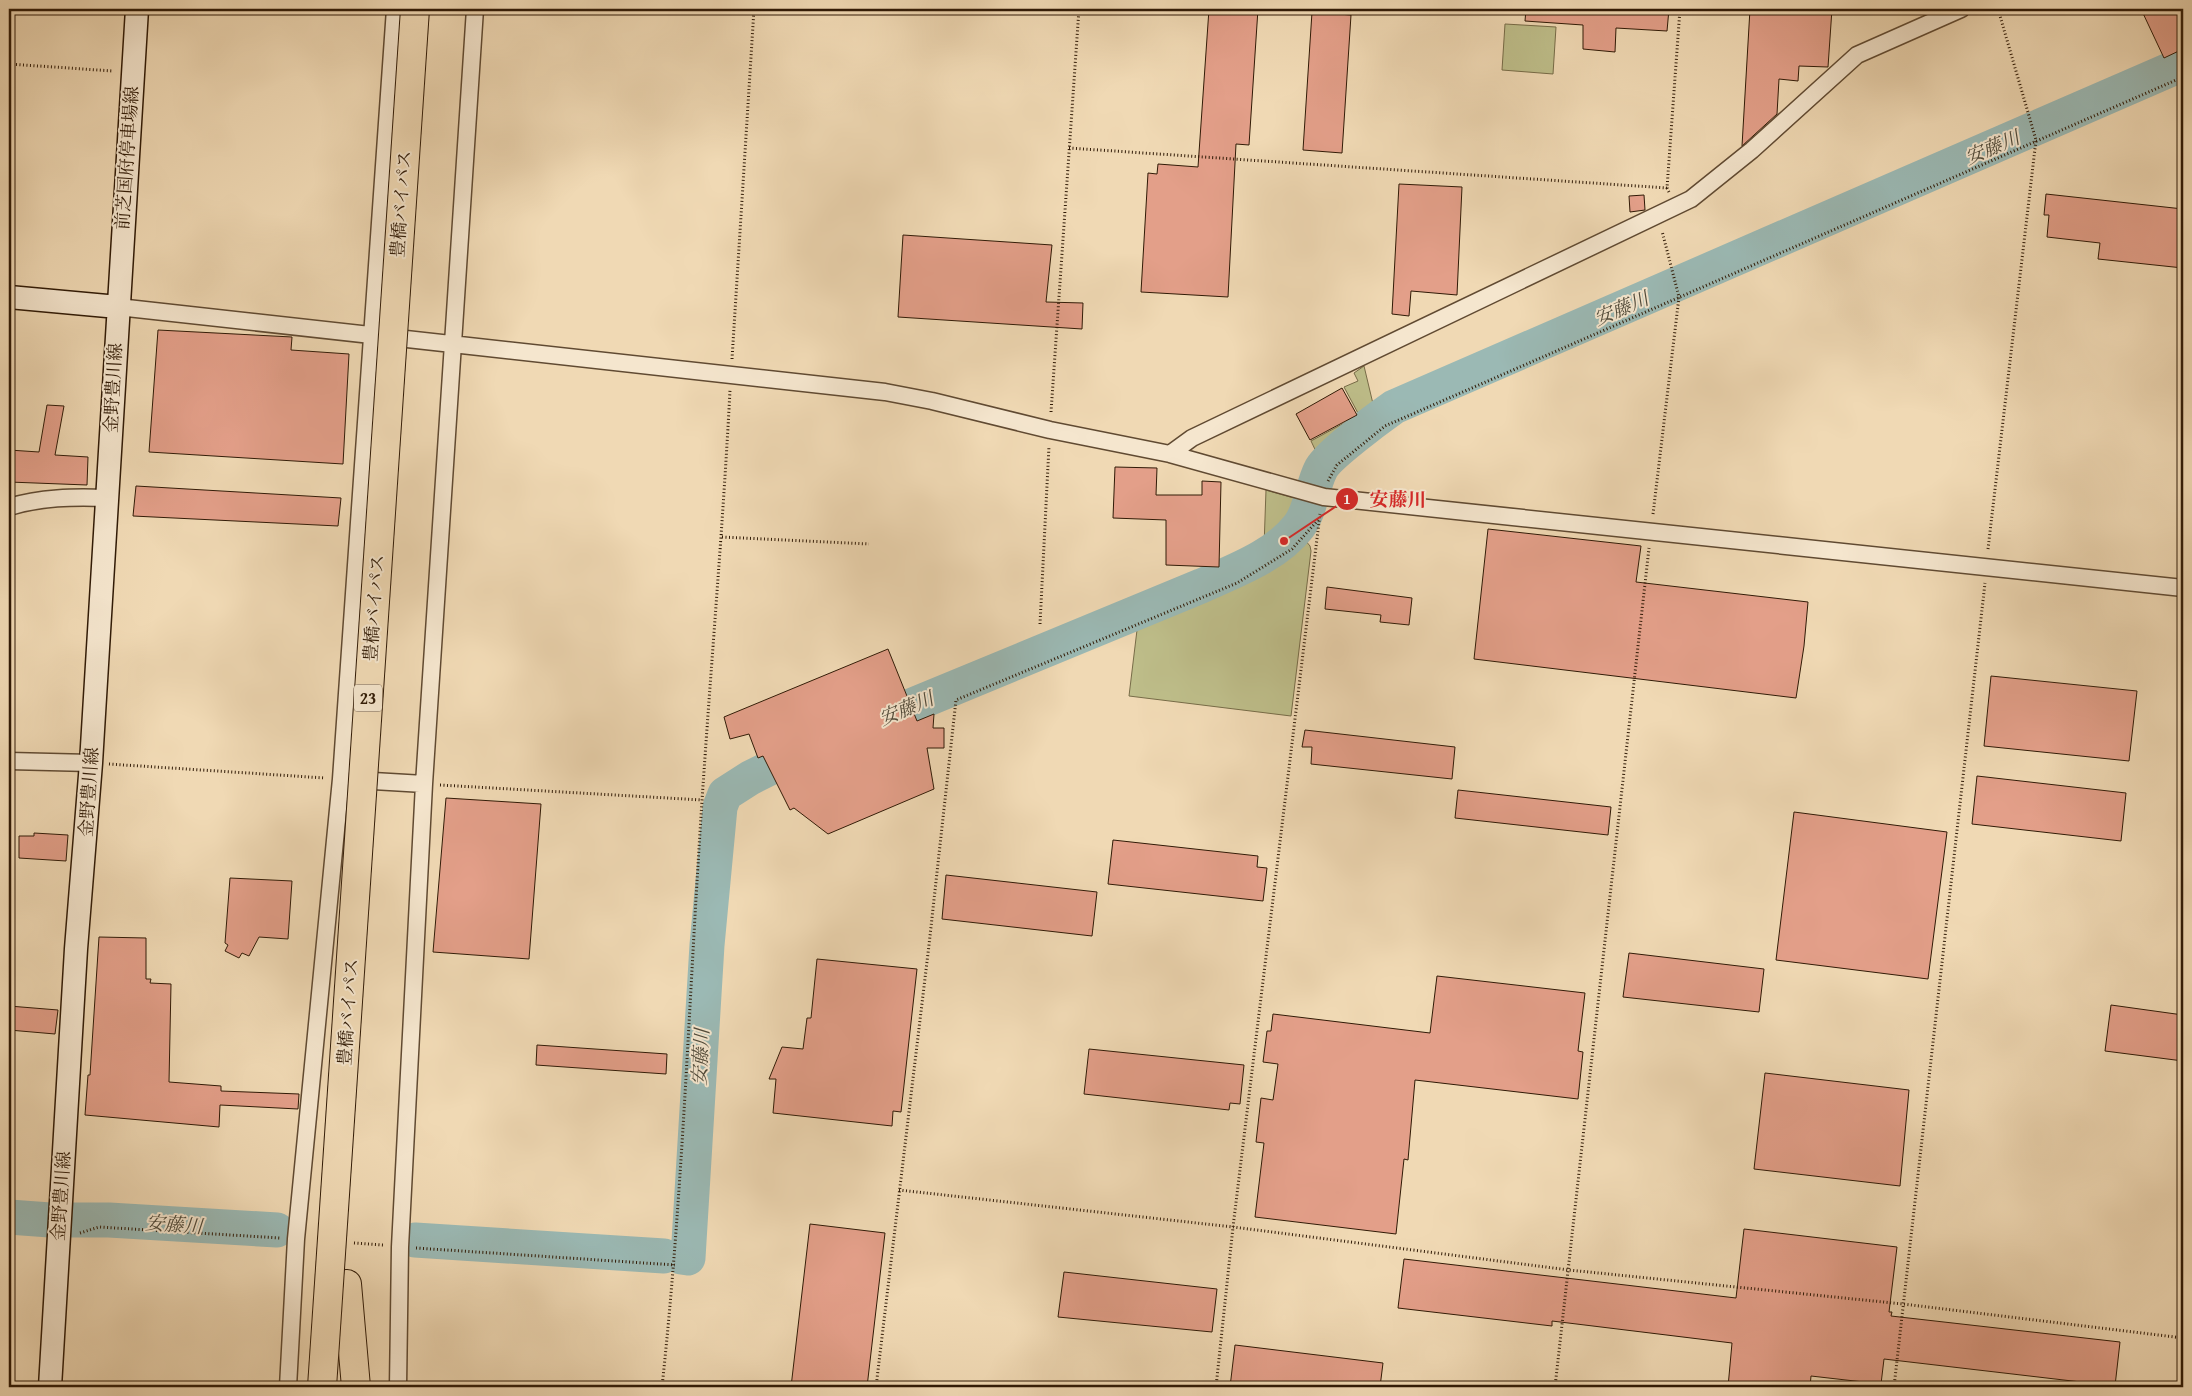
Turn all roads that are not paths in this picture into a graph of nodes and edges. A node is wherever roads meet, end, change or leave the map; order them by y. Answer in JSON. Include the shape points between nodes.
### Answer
{"nodes":[{"id":1,"x":137,"y":9,"type":"edge"},
{"id":2,"x":395,"y":9,"type":"edge"},
{"id":3,"x":415,"y":9,"type":"edge"},
{"id":4,"x":428,"y":9,"type":"edge"},
{"id":5,"x":475,"y":9,"type":"edge"},
{"id":6,"x":1961,"y":9,"type":"edge"},
{"id":7,"x":9,"y":297,"type":"edge"},
{"id":8,"x":118,"y":307,"type":"junction"},
{"id":9,"x":372,"y":336,"type":"junction"},
{"id":10,"x":453,"y":344,"type":"junction"},
{"id":11,"x":1170,"y":454,"type":"junction"},
{"id":12,"x":107,"y":498,"type":"junction"},
{"id":13,"x":9,"y":506,"type":"edge"},
{"id":14,"x":2183,"y":588,"type":"edge"},
{"id":15,"x":9,"y":761,"type":"edge"},
{"id":16,"x":91,"y":763,"type":"junction"},
{"id":17,"x":341,"y":779,"type":"junction"},
{"id":18,"x":424,"y":784,"type":"junction"},
{"id":19,"x":338,"y":1281,"type":"junction"},
{"id":20,"x":50,"y":1387,"type":"edge"},
{"id":21,"x":288,"y":1387,"type":"edge"},
{"id":22,"x":309,"y":1387,"type":"edge"},
{"id":23,"x":322,"y":1387,"type":"edge"},
{"id":24,"x":339,"y":1387,"type":"edge"},
{"id":25,"x":356,"y":1387,"type":"edge"},
{"id":26,"x":398,"y":1387,"type":"edge"}],
"edges":[{"from":1,"to":8,"type":"main road","name":"前芝国府停車場線"},
{"from":2,"to":9,"type":"street"},
{"from":3,"to":19,"type":"highway","name":"豊橋バイパス","number":"23","bridge":true},
{"from":4,"to":19,"type":"highway","name":"豊橋バイパス","number":"23","via":[[380,716],[372,895],[348,1208]]},
{"from":5,"to":10,"type":"street"},
{"from":6,"to":11,"type":"street","via":[[1857,55],[1691,199],[1192,438]]},
{"from":7,"to":8,"type":"main road"},
{"from":8,"to":9,"type":"street"},
{"from":8,"to":12,"type":"main road","name":"金野豊川線"},
{"from":9,"to":10,"type":"street"},
{"from":9,"to":17,"type":"street"},
{"from":10,"to":11,"type":"street","via":[[885,392]]},
{"from":10,"to":18,"type":"street"},
{"from":11,"to":14,"type":"street","via":[[1316,495]]},
{"from":12,"to":13,"type":"street","via":[[72,496]]},
{"from":12,"to":16,"type":"main road","name":"金野豊川線"},
{"from":15,"to":16,"type":"street"},
{"from":16,"to":20,"type":"main road","name":"金野豊川線","via":[[76,950]]},
{"from":17,"to":18,"type":"street"},
{"from":17,"to":21,"type":"street","via":[[296,1239]]},
{"from":18,"to":26,"type":"street","via":[[400,1247]]},
{"from":19,"to":22,"type":"highway","bridge":true,"via":[[312,1341]]},
{"from":19,"to":23,"type":"highway","name":"豊橋バイパス","number":"23","bridge":true},
{"from":19,"to":24,"type":"highway","name":"豊橋バイパス","number":"23"},
{"from":19,"to":25,"type":"highway"}]}
